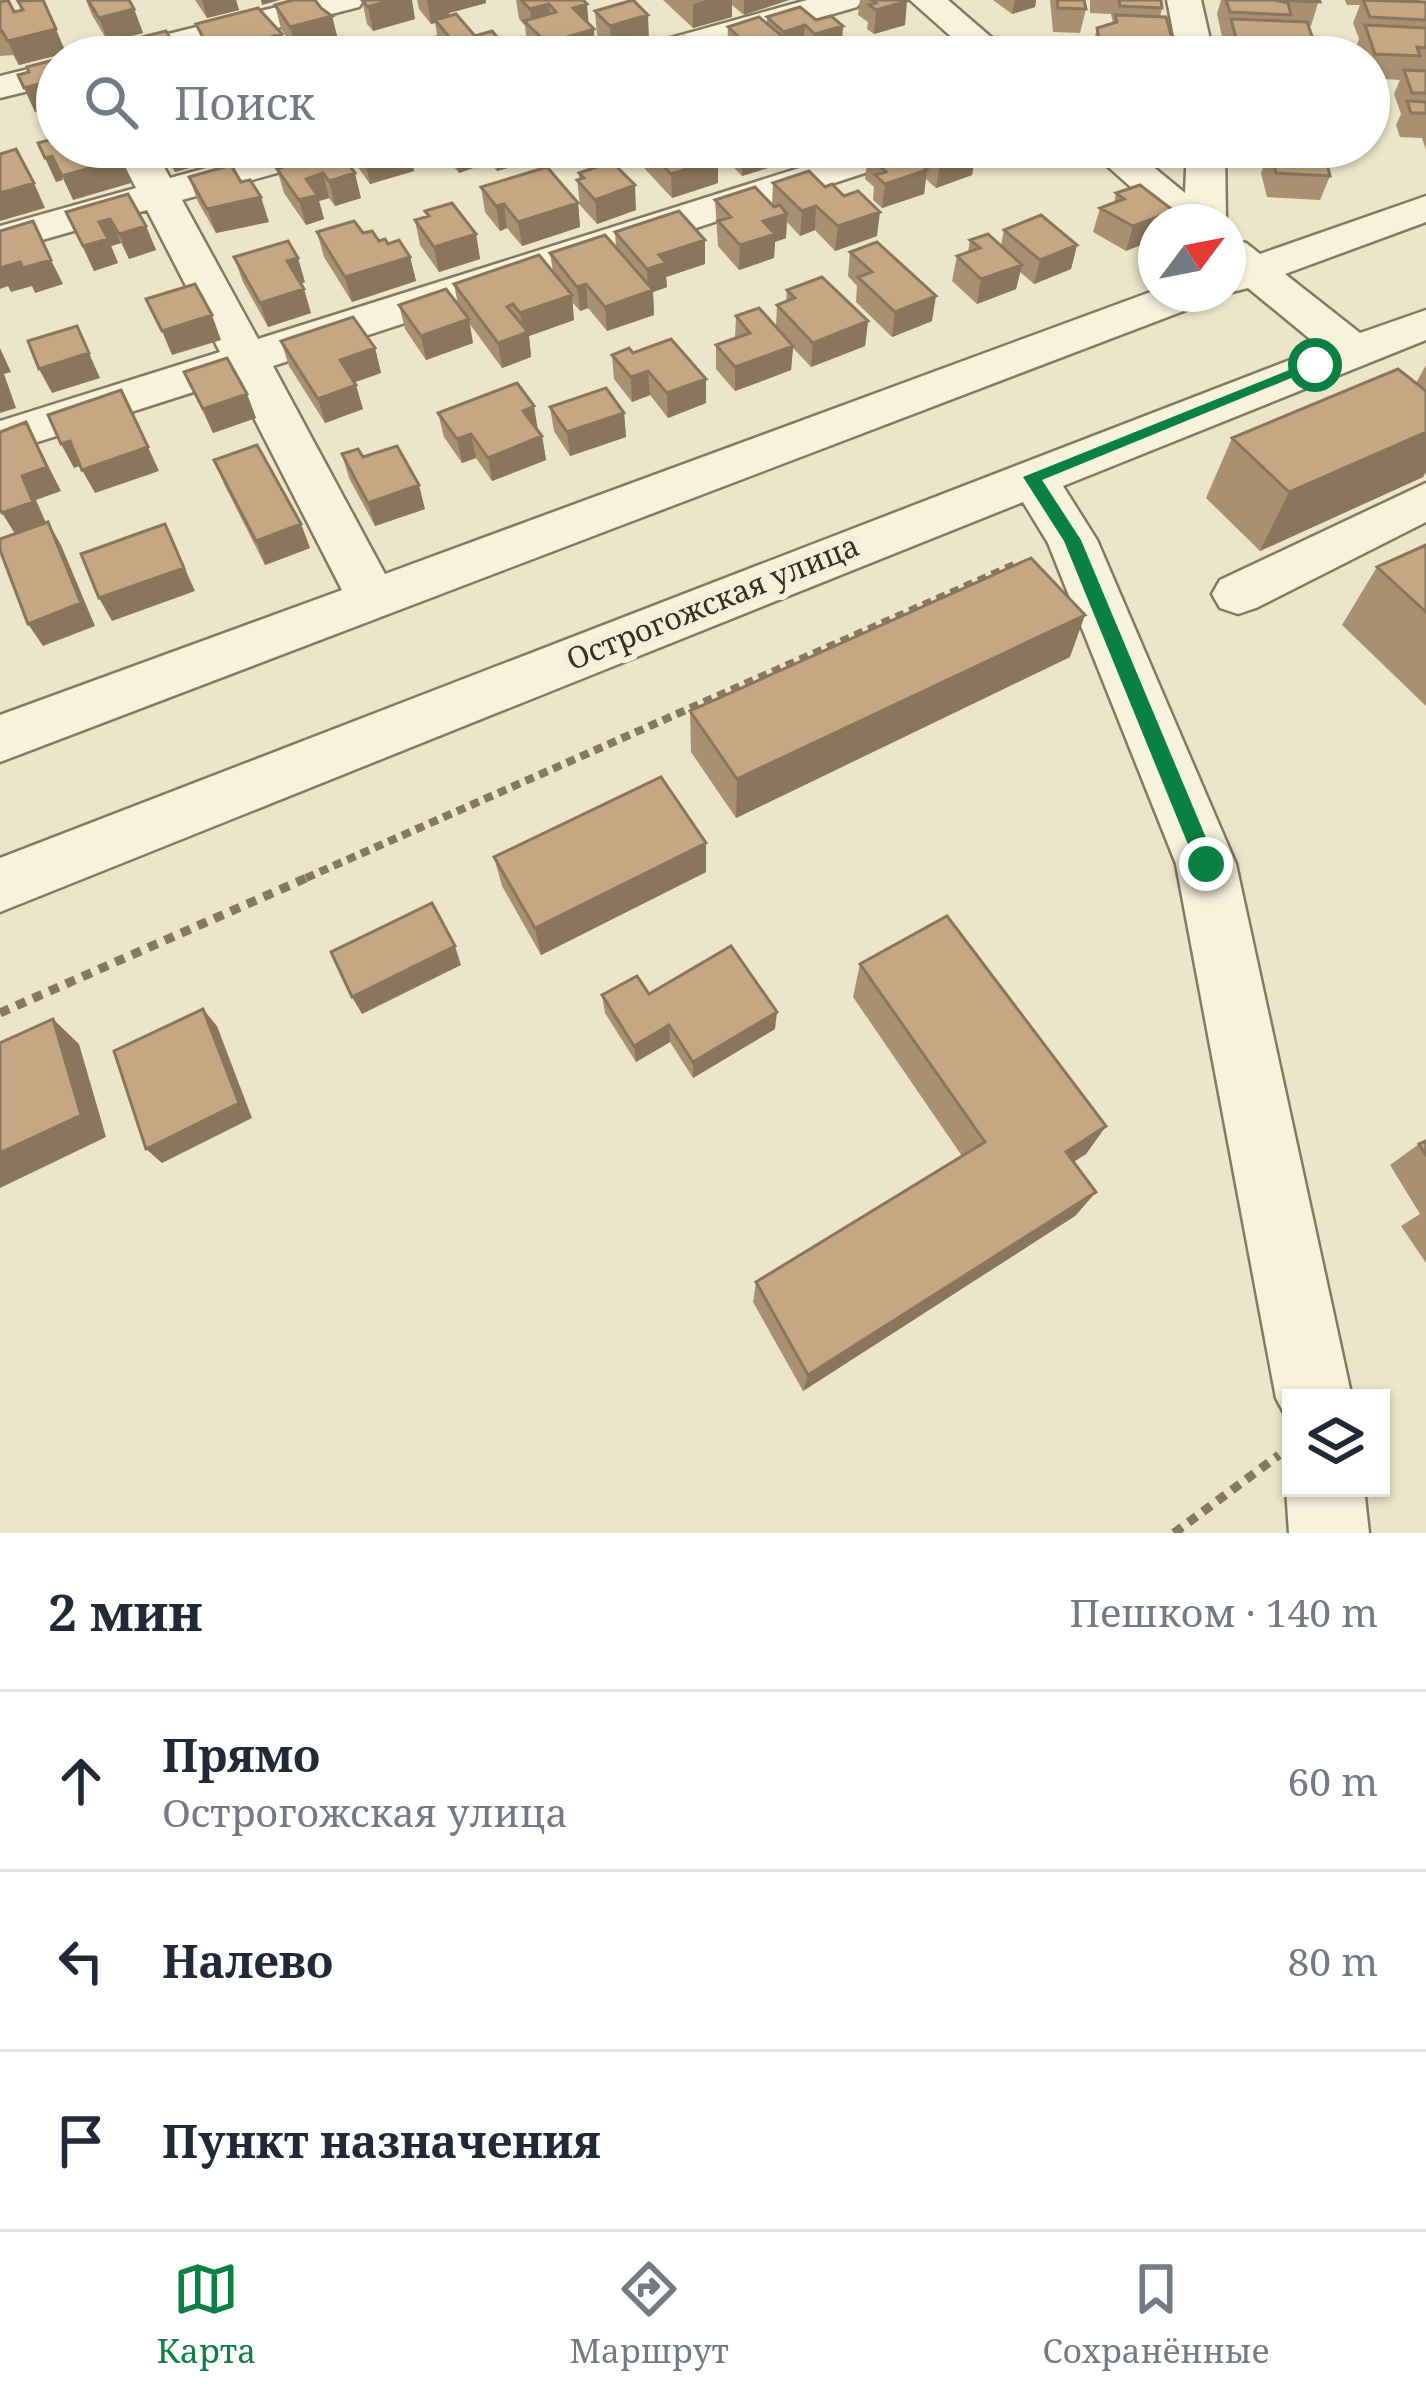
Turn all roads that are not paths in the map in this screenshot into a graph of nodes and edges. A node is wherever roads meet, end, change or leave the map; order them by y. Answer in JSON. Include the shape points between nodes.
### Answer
{"nodes":[{"id":1,"x":346,"y":0,"type":"edge"},
{"id":2,"x":845,"y":0,"type":"edge"},
{"id":3,"x":927,"y":0,"type":"edge"},
{"id":4,"x":1184,"y":0,"type":"edge"},
{"id":5,"x":204,"y":36,"type":"edge"},
{"id":6,"x":718,"y":36,"type":"edge"},
{"id":7,"x":971,"y":36,"type":"edge"},
{"id":8,"x":1192,"y":36,"type":"edge"},
{"id":9,"x":36,"y":78,"type":"edge"},
{"id":10,"x":0,"y":87,"type":"edge"},
{"id":11,"x":144,"y":168,"type":"edge"},
{"id":12,"x":252,"y":168,"type":"edge"},
{"id":13,"x":841,"y":168,"type":"edge"},
{"id":14,"x":1130,"y":168,"type":"edge"},
{"id":15,"x":1206,"y":168,"type":"edge"},
{"id":16,"x":158,"y":195,"type":"junction"},
{"id":17,"x":1173,"y":204,"type":"edge"},
{"id":18,"x":1205,"y":204,"type":"edge"},
{"id":19,"x":1426,"y":208,"type":"edge"},
{"id":20,"x":0,"y":239,"type":"edge"},
{"id":21,"x":1246,"y":264,"type":"edge"},
{"id":22,"x":1246,"y":274,"type":"edge"},
{"id":23,"x":1138,"y":312,"type":"edge"},
{"id":24,"x":1426,"y":324,"type":"edge"},
{"id":25,"x":1353,"y":351,"type":"junction"},
{"id":26,"x":249,"y":359,"type":"junction"},
{"id":27,"x":0,"y":438,"type":"edge"},
{"id":28,"x":1032,"y":477,"type":"junction"},
{"id":29,"x":1426,"y":501,"type":"edge"},
{"id":30,"x":1365,"y":530,"type":"junction"},
{"id":31,"x":1411,"y":568,"type":"edge"},
{"id":32,"x":1238,"y":594,"type":"dead end"},
{"id":33,"x":374,"y":601,"type":"junction"},
{"id":34,"x":0,"y":739,"type":"edge"},
{"id":35,"x":0,"y":885,"type":"edge"},
{"id":36,"x":1312,"y":1389,"type":"edge"},
{"id":37,"x":1326,"y":1497,"type":"edge"},
{"id":38,"x":1329,"y":1533,"type":"edge"}],
"edges":[{"from":1,"to":5,"type":"street"},
{"from":2,"to":6,"type":"street"},
{"from":3,"to":7,"type":"street"},
{"from":4,"to":8,"type":"street"},
{"from":9,"to":10,"type":"street"},
{"from":11,"to":16,"type":"street"},
{"from":12,"to":16,"type":"street"},
{"from":13,"to":26,"type":"street"},
{"from":14,"to":17,"type":"street"},
{"from":15,"to":18,"type":"street"},
{"from":16,"to":20,"type":"street"},
{"from":16,"to":26,"type":"street"},
{"from":19,"to":21,"type":"street"},
{"from":22,"to":25,"type":"street"},
{"from":23,"to":33,"type":"street"},
{"from":24,"to":25,"type":"street","name":"Острогожская улица"},
{"from":25,"to":28,"type":"street","name":"Острогожская улица"},
{"from":26,"to":27,"type":"street"},
{"from":26,"to":33,"type":"street"},
{"from":28,"to":35,"type":"street","name":"Острогожская улица"},
{"from":28,"to":36,"type":"street","via":[[1072,540],[1206,864]]},
{"from":29,"to":30,"type":"street"},
{"from":30,"to":31,"type":"street"},
{"from":30,"to":32,"type":"street"},
{"from":33,"to":34,"type":"street"},
{"from":37,"to":38,"type":"street"}]}
